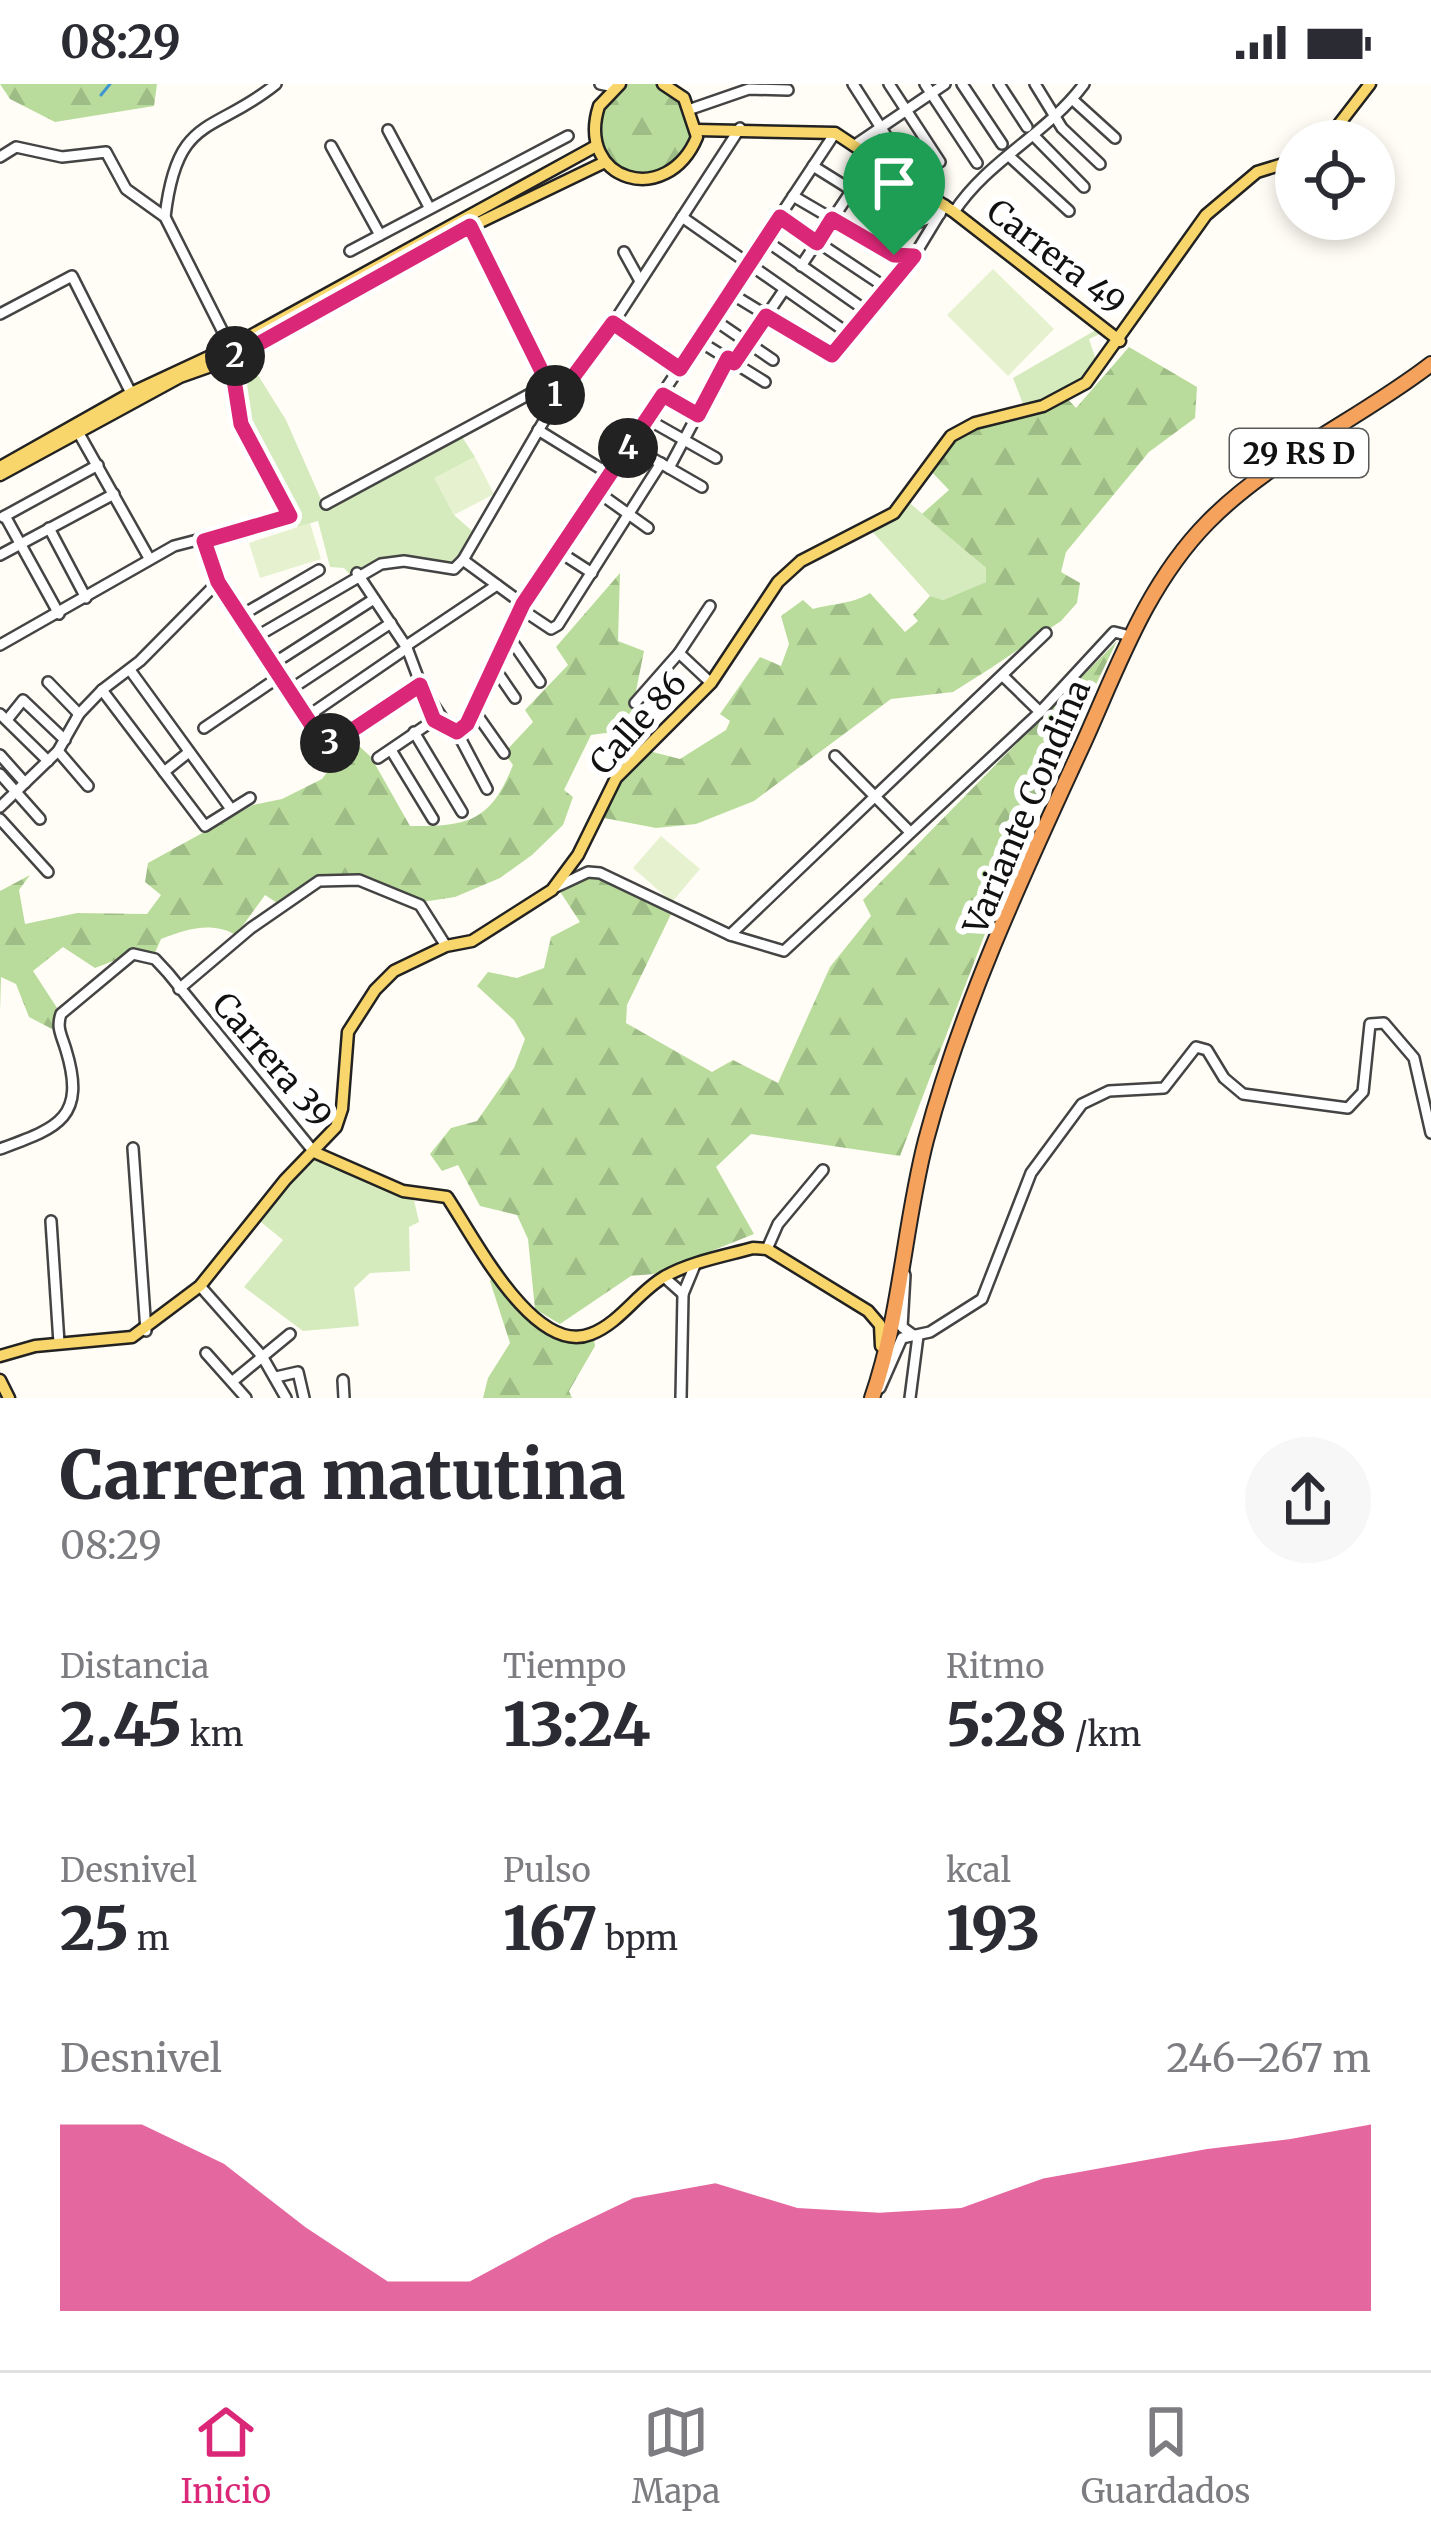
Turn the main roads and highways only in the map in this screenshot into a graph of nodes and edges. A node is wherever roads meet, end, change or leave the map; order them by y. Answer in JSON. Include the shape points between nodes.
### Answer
{"nodes":[{"id":1,"x":664,"y":84,"type":"edge"},
{"id":2,"x":1370,"y":84,"type":"edge"},
{"id":3,"x":611,"y":85,"type":"edge"},
{"id":4,"x":1342,"y":120,"type":"edge"},
{"id":5,"x":697,"y":130,"type":"junction"},
{"id":6,"x":596,"y":146,"type":"junction"},
{"id":7,"x":605,"y":162,"type":"junction"},
{"id":8,"x":1275,"y":166,"type":"edge"},
{"id":9,"x":1120,"y":341,"type":"junction"},
{"id":10,"x":229,"y":356,"type":"junction"},
{"id":11,"x":1431,"y":364,"type":"edge"},
{"id":12,"x":1,"y":466,"type":"edge"},
{"id":13,"x":314,"y":1152,"type":"junction"},
{"id":14,"x":907,"y":1232,"type":"junction"},
{"id":15,"x":868,"y":1311,"type":"junction"},
{"id":16,"x":0,"y":1356,"type":"edge"},
{"id":17,"x":0,"y":1380,"type":"edge"},
{"id":18,"x":9,"y":1398,"type":"edge"},
{"id":19,"x":872,"y":1398,"type":"edge"}],
"edges":[{"from":1,"to":5,"type":"main road","via":[[691,109]]},
{"from":2,"to":4,"type":"main road"},
{"from":3,"to":6,"type":"main road","via":[[598,106]]},
{"from":5,"to":7,"type":"main road","via":[[679,167],[657,178],[627,176]]},
{"from":5,"to":9,"type":"main road","name":"Carrera 49","via":[[835,133]]},
{"from":6,"to":7,"type":"main road"},
{"from":6,"to":10,"type":"main road"},
{"from":7,"to":10,"type":"main road"},
{"from":8,"to":9,"type":"main road","name":"Calle 86","via":[[1206,215]]},
{"from":9,"to":13,"type":"main road","name":"Calle 86","via":[[1077,390],[951,436],[894,513],[801,561],[778,582],[711,682],[616,778],[578,856],[551,890],[482,936],[394,971],[359,1013],[344,1050],[340,1118]]},
{"from":10,"to":12,"type":"main road"},
{"from":11,"to":14,"type":"highway","name":"Variante Condina","number":"29 RS D","via":[[1238,494],[1178,556],[1130,636],[1023,880],[936,1103]]},
{"from":13,"to":15,"type":"main road","name":"Carrera 39","via":[[403,1191],[447,1197],[551,1334],[593,1334],[664,1277],[752,1247]]},
{"from":13,"to":16,"type":"main road","name":"Calle 86","via":[[200,1286],[146,1331]]},
{"from":14,"to":15,"type":"main road","via":[[889,1305]]},
{"from":14,"to":19,"type":"highway","name":"Variante Condina","number":"29 RS D"},
{"from":15,"to":19,"type":"main road","via":[[884,1339]]},
{"from":17,"to":18,"type":"main road"}]}
